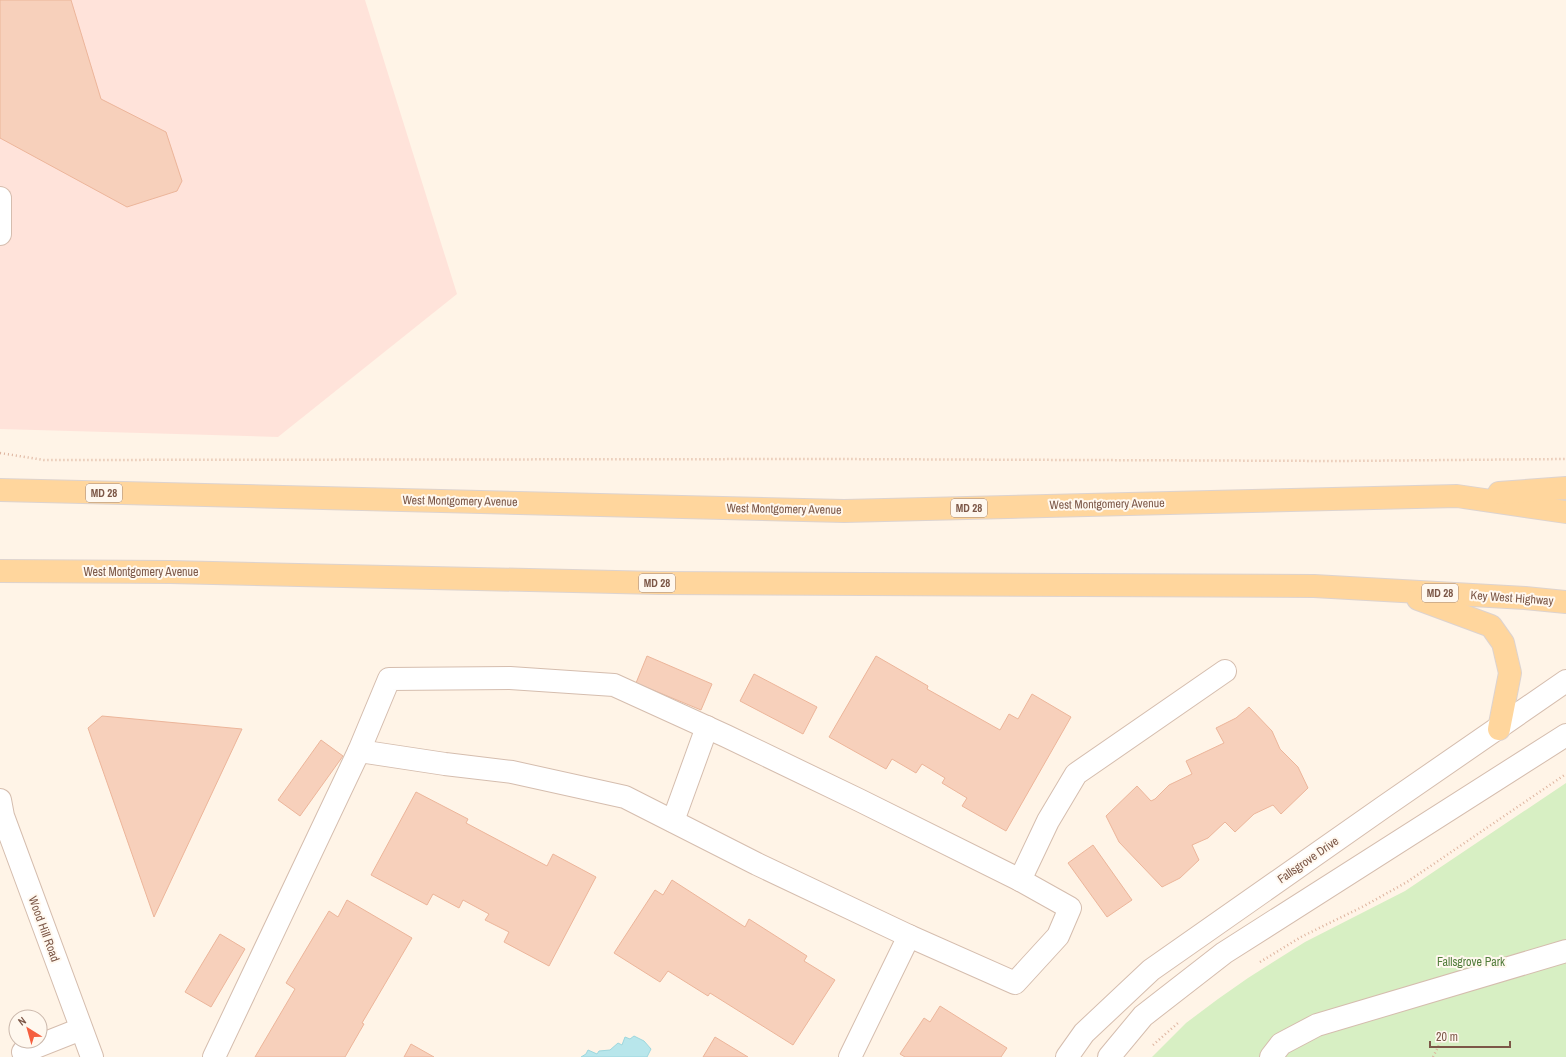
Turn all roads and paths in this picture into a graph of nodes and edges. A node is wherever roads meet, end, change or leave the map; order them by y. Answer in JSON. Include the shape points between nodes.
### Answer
{"nodes":[{"id":1,"x":0,"y":198,"type":"edge"},
{"id":2,"x":0,"y":234,"type":"edge"},
{"id":3,"x":0,"y":453,"type":"edge"},
{"id":4,"x":1566,"y":459,"type":"edge"},
{"id":5,"x":1566,"y":488,"type":"edge"},
{"id":6,"x":0,"y":490,"type":"edge"},
{"id":7,"x":1457,"y":496,"type":"junction"},
{"id":8,"x":1566,"y":512,"type":"edge"},
{"id":9,"x":0,"y":571,"type":"edge"},
{"id":10,"x":1314,"y":586,"type":"joint"},
{"id":11,"x":1396,"y":591,"type":"junction"},
{"id":12,"x":1566,"y":602,"type":"edge"},
{"id":13,"x":1225,"y":671,"type":"dead end"},
{"id":14,"x":1566,"y":681,"type":"edge"},
{"id":15,"x":707,"y":727,"type":"junction"},
{"id":16,"x":1498,"y":729,"type":"junction"},
{"id":17,"x":1566,"y":735,"type":"edge"},
{"id":18,"x":359,"y":751,"type":"junction"},
{"id":19,"x":1566,"y":774,"type":"edge"},
{"id":20,"x":0,"y":800,"type":"edge"},
{"id":21,"x":673,"y":821,"type":"junction"},
{"id":22,"x":1020,"y":880,"type":"junction"},
{"id":23,"x":909,"y":936,"type":"junction"},
{"id":24,"x":1566,"y":951,"type":"edge"},
{"id":25,"x":1257,"y":964,"type":"dead end"},
{"id":26,"x":1180,"y":1020,"type":"dead end"},
{"id":27,"x":81,"y":1028,"type":"junction"},
{"id":28,"x":1442,"y":1039,"type":"dead end"},
{"id":29,"x":1149,"y":1049,"type":"dead end"},
{"id":30,"x":23,"y":1052,"type":"dead end"},
{"id":31,"x":92,"y":1057,"type":"edge"},
{"id":32,"x":214,"y":1057,"type":"edge"},
{"id":33,"x":850,"y":1057,"type":"edge"},
{"id":34,"x":1067,"y":1057,"type":"edge"},
{"id":35,"x":1109,"y":1057,"type":"edge"},
{"id":36,"x":1272,"y":1057,"type":"edge"},
{"id":37,"x":1433,"y":1057,"type":"edge"}],
"edges":[{"from":1,"to":2,"type":"street"},
{"from":3,"to":4,"type":"path","via":[[44,460]]},
{"from":5,"to":7,"type":"main road"},
{"from":6,"to":7,"type":"main road","name":"West Montgomery Avenue","number":"MD 28","via":[[844,510]]},
{"from":7,"to":8,"type":"main road","name":"West Montgomery Avenue","number":"MD 28"},
{"from":9,"to":10,"type":"main road","name":"West Montgomery Avenue","number":"MD 28","via":[[170,572],[659,583]]},
{"from":10,"to":11,"type":"main road","name":"Key West Highway","number":"MD 28"},
{"from":11,"to":12,"type":"main road","name":"Key West Highway","number":"MD 28"},
{"from":11,"to":16,"type":"main road","via":[[1491,626],[1503,643],[1510,672]]},
{"from":13,"to":22,"type":"street","via":[[1076,774],[1048,821]]},
{"from":14,"to":16,"type":"street","name":"Fallsgrove Drive"},
{"from":15,"to":18,"type":"street","via":[[614,685],[510,678],[389,679]]},
{"from":15,"to":21,"type":"street"},
{"from":15,"to":22,"type":"street"},
{"from":16,"to":34,"type":"street","name":"Fallsgrove Drive","via":[[1151,970],[1084,1032]]},
{"from":17,"to":35,"type":"street","via":[[1224,954],[1143,1016]]},
{"from":18,"to":21,"type":"street","via":[[512,772],[625,797]]},
{"from":18,"to":32,"type":"street"},
{"from":19,"to":25,"type":"path","via":[[1407,882],[1301,937]]},
{"from":20,"to":27,"type":"street","name":"Wood Hill Road","via":[[3,816]]},
{"from":21,"to":23,"type":"street"},
{"from":22,"to":23,"type":"street","via":[[1070,908],[1058,936],[1015,983]]},
{"from":23,"to":33,"type":"street"},
{"from":24,"to":36,"type":"street","via":[[1317,1025],[1282,1044]]},
{"from":26,"to":29,"type":"path"},
{"from":27,"to":30,"type":"street"},
{"from":27,"to":31,"type":"street","name":"Wood Hill Road"},
{"from":28,"to":37,"type":"path"}]}
